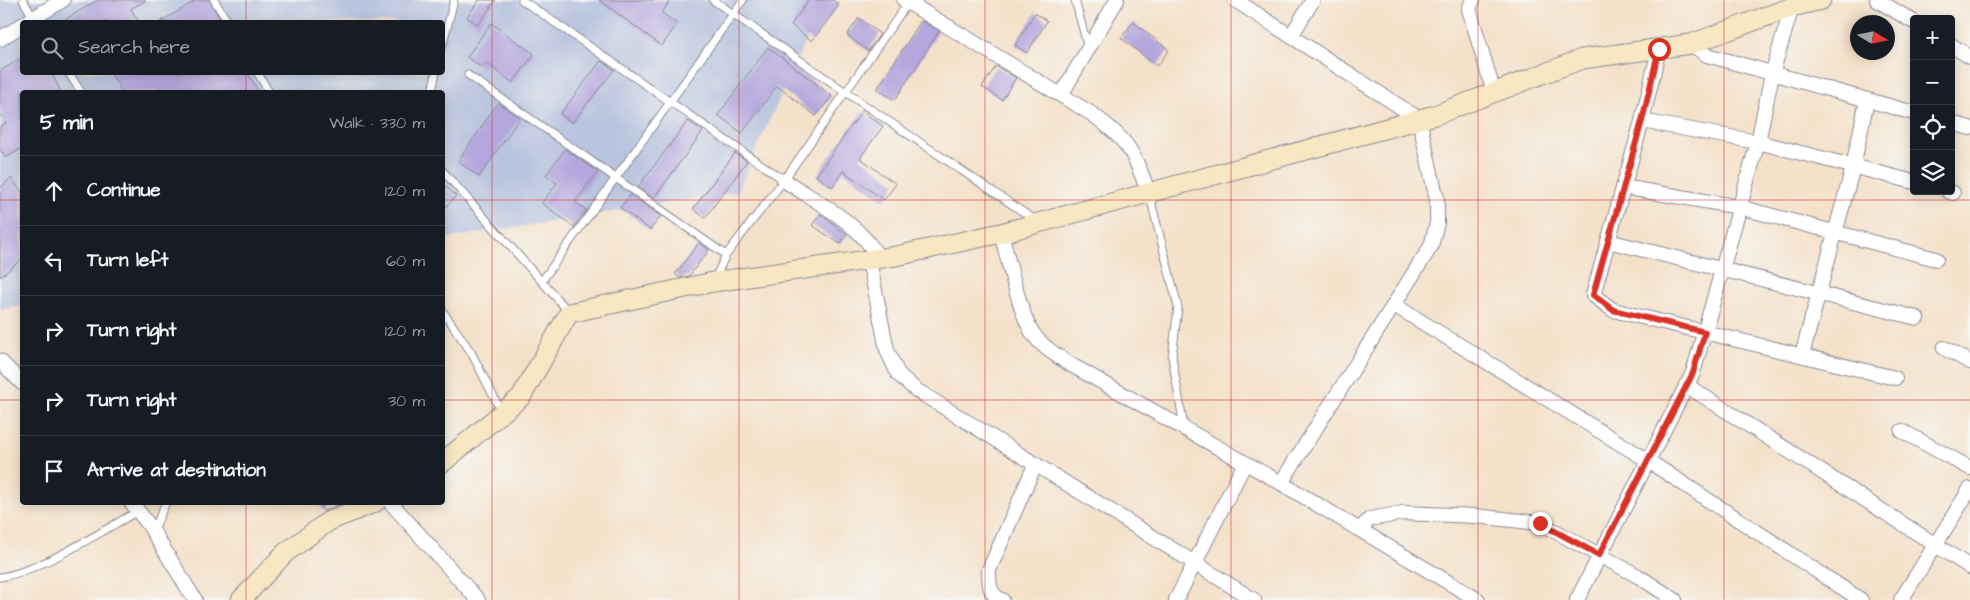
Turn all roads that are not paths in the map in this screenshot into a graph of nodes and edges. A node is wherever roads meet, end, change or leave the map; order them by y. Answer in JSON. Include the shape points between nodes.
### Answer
{"nodes":[{"id":1,"x":23,"y":0,"type":"edge"},
{"id":2,"x":63,"y":0,"type":"edge"},
{"id":3,"x":214,"y":0,"type":"edge"},
{"id":4,"x":454,"y":0,"type":"edge"},
{"id":5,"x":522,"y":0,"type":"edge"},
{"id":6,"x":713,"y":0,"type":"edge"},
{"id":7,"x":743,"y":0,"type":"edge"},
{"id":8,"x":1075,"y":0,"type":"edge"},
{"id":9,"x":1118,"y":0,"type":"edge"},
{"id":10,"x":1234,"y":0,"type":"edge"},
{"id":11,"x":1313,"y":0,"type":"edge"},
{"id":12,"x":1473,"y":0,"type":"edge"},
{"id":13,"x":1821,"y":0,"type":"edge"},
{"id":14,"x":1877,"y":0,"type":"edge"},
{"id":15,"x":907,"y":1,"type":"edge"},
{"id":16,"x":1792,"y":7,"type":"junction"},
{"id":17,"x":733,"y":13,"type":"junction"},
{"id":18,"x":29,"y":20,"type":"edge"},
{"id":19,"x":33,"y":20,"type":"edge"},
{"id":20,"x":227,"y":20,"type":"edge"},
{"id":21,"x":1910,"y":20,"type":"edge"},
{"id":22,"x":20,"y":27,"type":"edge"},
{"id":23,"x":445,"y":35,"type":"edge"},
{"id":24,"x":1291,"y":36,"type":"junction"},
{"id":25,"x":0,"y":38,"type":"edge"},
{"id":26,"x":1691,"y":44,"type":"junction"},
{"id":27,"x":1089,"y":48,"type":"junction"},
{"id":28,"x":1955,"y":48,"type":"edge"},
{"id":29,"x":1659,"y":49,"type":"junction"},
{"id":30,"x":1970,"y":57,"type":"edge"},
{"id":31,"x":1772,"y":74,"type":"junction"},
{"id":32,"x":70,"y":75,"type":"edge"},
{"id":33,"x":259,"y":75,"type":"edge"},
{"id":34,"x":435,"y":75,"type":"edge"},
{"id":35,"x":468,"y":75,"type":"dead end"},
{"id":36,"x":80,"y":90,"type":"edge"},
{"id":37,"x":268,"y":90,"type":"edge"},
{"id":38,"x":432,"y":90,"type":"edge"},
{"id":39,"x":1494,"y":93,"type":"junction"},
{"id":40,"x":847,"y":94,"type":"junction"},
{"id":41,"x":1060,"y":95,"type":"junction"},
{"id":42,"x":669,"y":100,"type":"junction"},
{"id":43,"x":1867,"y":100,"type":"junction"},
{"id":44,"x":1910,"y":112,"type":"edge"},
{"id":45,"x":1419,"y":119,"type":"junction"},
{"id":46,"x":1642,"y":121,"type":"junction"},
{"id":47,"x":1955,"y":124,"type":"edge"},
{"id":48,"x":1970,"y":128,"type":"edge"},
{"id":49,"x":1758,"y":142,"type":"junction"},
{"id":50,"x":1853,"y":166,"type":"junction"},
{"id":51,"x":445,"y":173,"type":"edge"},
{"id":52,"x":616,"y":177,"type":"junction"},
{"id":53,"x":784,"y":180,"type":"junction"},
{"id":54,"x":1910,"y":181,"type":"edge"},
{"id":55,"x":1623,"y":187,"type":"junction"},
{"id":56,"x":1149,"y":193,"type":"junction"},
{"id":57,"x":1739,"y":207,"type":"junction"},
{"id":58,"x":1039,"y":223,"type":"junction"},
{"id":59,"x":1834,"y":232,"type":"junction"},
{"id":60,"x":1002,"y":233,"type":"junction"},
{"id":61,"x":1608,"y":241,"type":"junction"},
{"id":62,"x":726,"y":255,"type":"junction"},
{"id":63,"x":874,"y":259,"type":"junction"},
{"id":64,"x":1936,"y":259,"type":"dead end"},
{"id":65,"x":1722,"y":269,"type":"junction"},
{"id":66,"x":542,"y":281,"type":"junction"},
{"id":67,"x":713,"y":282,"type":"junction"},
{"id":68,"x":1818,"y":293,"type":"junction"},
{"id":69,"x":1394,"y":306,"type":"junction"},
{"id":70,"x":569,"y":313,"type":"junction"},
{"id":71,"x":445,"y":314,"type":"edge"},
{"id":72,"x":1917,"y":318,"type":"dead end"},
{"id":73,"x":1705,"y":332,"type":"junction"},
{"id":74,"x":1944,"y":348,"type":"dead end"},
{"id":75,"x":1802,"y":355,"type":"junction"},
{"id":76,"x":0,"y":361,"type":"edge"},
{"id":77,"x":1970,"y":362,"type":"edge"},
{"id":78,"x":1895,"y":378,"type":"dead end"},
{"id":79,"x":20,"y":381,"type":"edge"},
{"id":80,"x":1686,"y":385,"type":"junction"},
{"id":81,"x":501,"y":413,"type":"junction"},
{"id":82,"x":1184,"y":428,"type":"junction"},
{"id":83,"x":1902,"y":431,"type":"dead end"},
{"id":84,"x":1646,"y":460,"type":"junction"},
{"id":85,"x":445,"y":461,"type":"edge"},
{"id":86,"x":1246,"y":463,"type":"junction"},
{"id":87,"x":1035,"y":465,"type":"junction"},
{"id":88,"x":1970,"y":468,"type":"edge"},
{"id":89,"x":1281,"y":483,"type":"junction"},
{"id":90,"x":1970,"y":489,"type":"edge"},
{"id":91,"x":165,"y":505,"type":"edge"},
{"id":92,"x":368,"y":505,"type":"edge"},
{"id":93,"x":393,"y":505,"type":"edge"},
{"id":94,"x":135,"y":507,"type":"edge"},
{"id":95,"x":1360,"y":529,"type":"junction"},
{"id":96,"x":153,"y":532,"type":"junction"},
{"id":97,"x":1935,"y":544,"type":"junction"},
{"id":98,"x":1599,"y":555,"type":"junction"},
{"id":99,"x":1195,"y":564,"type":"junction"},
{"id":100,"x":1970,"y":567,"type":"edge"},
{"id":101,"x":0,"y":577,"type":"edge"},
{"id":102,"x":195,"y":600,"type":"edge"},
{"id":103,"x":241,"y":600,"type":"edge"},
{"id":104,"x":478,"y":600,"type":"edge"},
{"id":105,"x":1002,"y":600,"type":"edge"},
{"id":106,"x":1176,"y":600,"type":"edge"},
{"id":107,"x":1254,"y":600,"type":"edge"},
{"id":108,"x":1478,"y":600,"type":"edge"},
{"id":109,"x":1577,"y":600,"type":"edge"},
{"id":110,"x":1675,"y":600,"type":"edge"},
{"id":111,"x":1861,"y":600,"type":"edge"},
{"id":112,"x":1901,"y":600,"type":"edge"}],
"edges":[{"from":1,"to":18,"type":"lane"},
{"from":2,"to":19,"type":"street"},
{"from":3,"to":20,"type":"lane"},
{"from":4,"to":23,"type":"lane"},
{"from":5,"to":42,"type":"lane"},
{"from":6,"to":17,"type":"lane"},
{"from":7,"to":17,"type":"lane"},
{"from":8,"to":27,"type":"lane"},
{"from":9,"to":27,"type":"street"},
{"from":10,"to":24,"type":"street"},
{"from":11,"to":24,"type":"street"},
{"from":12,"to":39,"type":"street","via":[[1469,9]]},
{"from":13,"to":16,"type":"street"},
{"from":14,"to":21,"type":"street"},
{"from":15,"to":40,"type":"lane"},
{"from":15,"to":41,"type":"street"},
{"from":16,"to":26,"type":"street"},
{"from":16,"to":31,"type":"street"},
{"from":17,"to":40,"type":"lane"},
{"from":17,"to":42,"type":"lane"},
{"from":22,"to":25,"type":"street"},
{"from":24,"to":45,"type":"street"},
{"from":26,"to":29,"type":"street"},
{"from":26,"to":31,"type":"street","via":[[1707,54]]},
{"from":27,"to":41,"type":"street"},
{"from":28,"to":30,"type":"street"},
{"from":29,"to":39,"type":"street","via":[[1582,59]]},
{"from":29,"to":46,"type":"street"},
{"from":31,"to":43,"type":"street"},
{"from":31,"to":49,"type":"street"},
{"from":32,"to":36,"type":"lane"},
{"from":33,"to":37,"type":"lane"},
{"from":34,"to":38,"type":"lane"},
{"from":35,"to":52,"type":"lane"},
{"from":39,"to":45,"type":"street"},
{"from":40,"to":53,"type":"lane"},
{"from":40,"to":58,"type":"lane"},
{"from":41,"to":56,"type":"street","via":[[1117,133],[1131,150]]},
{"from":42,"to":52,"type":"lane"},
{"from":42,"to":53,"type":"lane"},
{"from":43,"to":44,"type":"street"},
{"from":43,"to":50,"type":"street"},
{"from":45,"to":56,"type":"street"},
{"from":45,"to":69,"type":"street","via":[[1437,200],[1437,223],[1430,246]]},
{"from":46,"to":49,"type":"street"},
{"from":46,"to":55,"type":"street"},
{"from":47,"to":48,"type":"street"},
{"from":49,"to":50,"type":"street"},
{"from":49,"to":57,"type":"street"},
{"from":50,"to":54,"type":"street"},
{"from":50,"to":59,"type":"street"},
{"from":51,"to":66,"type":"lane"},
{"from":52,"to":62,"type":"lane"},
{"from":52,"to":66,"type":"lane"},
{"from":53,"to":62,"type":"lane"},
{"from":53,"to":63,"type":"street","via":[[859,231],[870,243]]},
{"from":55,"to":57,"type":"street"},
{"from":55,"to":61,"type":"street"},
{"from":56,"to":58,"type":"street"},
{"from":56,"to":82,"type":"lane","via":[[1178,307],[1172,357]]},
{"from":57,"to":59,"type":"street"},
{"from":57,"to":65,"type":"street"},
{"from":58,"to":60,"type":"street"},
{"from":59,"to":64,"type":"street"},
{"from":59,"to":68,"type":"street"},
{"from":60,"to":63,"type":"street"},
{"from":60,"to":82,"type":"street","via":[[1024,316],[1034,335],[1066,362]]},
{"from":61,"to":65,"type":"street"},
{"from":61,"to":73,"type":"street","via":[[1593,295],[1613,310]]},
{"from":62,"to":67,"type":"lane"},
{"from":63,"to":67,"type":"street"},
{"from":63,"to":87,"type":"street","via":[[887,350],[898,374],[916,390]]},
{"from":65,"to":68,"type":"street"},
{"from":65,"to":73,"type":"street"},
{"from":66,"to":70,"type":"lane"},
{"from":67,"to":70,"type":"street"},
{"from":68,"to":72,"type":"street"},
{"from":68,"to":75,"type":"street"},
{"from":69,"to":84,"type":"street"},
{"from":69,"to":89,"type":"street"},
{"from":70,"to":81,"type":"street","via":[[521,396]]},
{"from":71,"to":81,"type":"lane","via":[[471,352]]},
{"from":73,"to":75,"type":"street"},
{"from":73,"to":80,"type":"street","via":[[1693,373]]},
{"from":74,"to":77,"type":"street"},
{"from":75,"to":78,"type":"street"},
{"from":76,"to":79,"type":"street"},
{"from":80,"to":84,"type":"street"},
{"from":80,"to":97,"type":"street"},
{"from":81,"to":85,"type":"street"},
{"from":82,"to":86,"type":"street"},
{"from":83,"to":88,"type":"street"},
{"from":84,"to":98,"type":"street"},
{"from":84,"to":111,"type":"street"},
{"from":86,"to":89,"type":"street"},
{"from":86,"to":99,"type":"street"},
{"from":87,"to":99,"type":"street"},
{"from":87,"to":105,"type":"street","via":[[989,570],[989,586],[996,598]]},
{"from":89,"to":95,"type":"street"},
{"from":90,"to":97,"type":"street"},
{"from":91,"to":96,"type":"lane"},
{"from":92,"to":103,"type":"street","via":[[328,520],[285,553]]},
{"from":93,"to":104,"type":"street"},
{"from":94,"to":96,"type":"street"},
{"from":94,"to":101,"type":"lane","via":[[42,563]]},
{"from":95,"to":98,"type":"street","via":[[1370,520],[1403,513],[1540,523]]},
{"from":95,"to":108,"type":"street"},
{"from":96,"to":102,"type":"street"},
{"from":97,"to":100,"type":"street"},
{"from":97,"to":112,"type":"street"},
{"from":98,"to":109,"type":"street"},
{"from":98,"to":110,"type":"street"},
{"from":99,"to":106,"type":"street"},
{"from":99,"to":107,"type":"street"}]}
